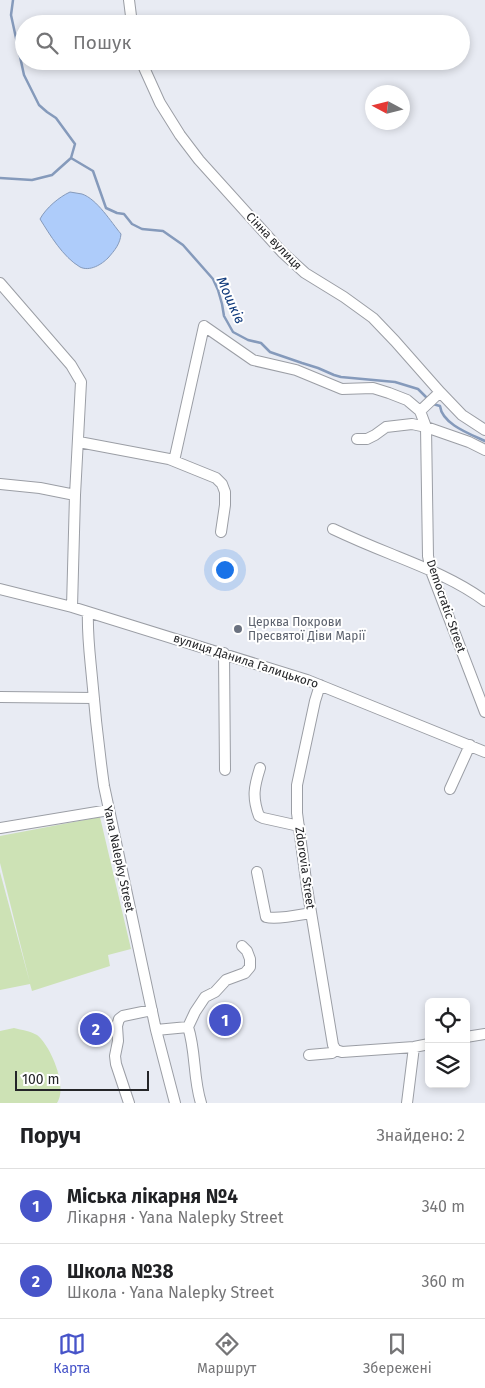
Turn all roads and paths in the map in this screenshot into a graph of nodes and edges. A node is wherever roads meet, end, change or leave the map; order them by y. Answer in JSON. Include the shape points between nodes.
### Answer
{"nodes":[{"id":1,"x":129,"y":0,"type":"edge"},
{"id":2,"x":131,"y":15,"type":"edge"},
{"id":3,"x":145,"y":70,"type":"edge"},
{"id":4,"x":0,"y":283,"type":"edge"},
{"id":5,"x":439,"y":393,"type":"junction"},
{"id":6,"x":422,"y":410,"type":"junction"},
{"id":7,"x":426,"y":427,"type":"junction"},
{"id":8,"x":485,"y":430,"type":"edge"},
{"id":9,"x":357,"y":439,"type":"dead end"},
{"id":10,"x":79,"y":442,"type":"junction"},
{"id":11,"x":485,"y":450,"type":"edge"},
{"id":12,"x":174,"y":461,"type":"junction"},
{"id":13,"x":0,"y":484,"type":"edge"},
{"id":14,"x":75,"y":495,"type":"junction"},
{"id":15,"x":333,"y":529,"type":"dead end"},
{"id":16,"x":221,"y":532,"type":"dead end"},
{"id":17,"x":430,"y":571,"type":"junction"},
{"id":18,"x":0,"y":590,"type":"edge"},
{"id":19,"x":485,"y":601,"type":"edge"},
{"id":20,"x":72,"y":607,"type":"junction"},
{"id":21,"x":88,"y":612,"type":"junction"},
{"id":22,"x":224,"y":653,"type":"junction"},
{"id":23,"x":320,"y":685,"type":"junction"},
{"id":24,"x":0,"y":697,"type":"edge"},
{"id":25,"x":94,"y":698,"type":"junction"},
{"id":26,"x":485,"y":712,"type":"edge"},
{"id":27,"x":470,"y":746,"type":"junction"},
{"id":28,"x":485,"y":752,"type":"edge"},
{"id":29,"x":260,"y":768,"type":"dead end"},
{"id":30,"x":225,"y":770,"type":"dead end"},
{"id":31,"x":450,"y":789,"type":"dead end"},
{"id":32,"x":109,"y":810,"type":"junction"},
{"id":33,"x":299,"y":826,"type":"junction"},
{"id":34,"x":0,"y":828,"type":"edge"},
{"id":35,"x":257,"y":872,"type":"dead end"},
{"id":36,"x":311,"y":912,"type":"junction"},
{"id":37,"x":242,"y":946,"type":"dead end"},
{"id":38,"x":152,"y":1010,"type":"junction"},
{"id":39,"x":188,"y":1027,"type":"junction"},
{"id":40,"x":156,"y":1030,"type":"junction"},
{"id":41,"x":485,"y":1034,"type":"edge"},
{"id":42,"x":470,"y":1036,"type":"edge"},
{"id":43,"x":425,"y":1045,"type":"edge"},
{"id":44,"x":414,"y":1047,"type":"junction"},
{"id":45,"x":336,"y":1050,"type":"junction"},
{"id":46,"x":309,"y":1055,"type":"dead end"},
{"id":47,"x":129,"y":1103,"type":"edge"},
{"id":48,"x":175,"y":1103,"type":"edge"},
{"id":49,"x":201,"y":1103,"type":"edge"},
{"id":50,"x":407,"y":1103,"type":"edge"}],
"edges":[{"from":1,"to":2,"type":"street"},
{"from":3,"to":5,"type":"street","name":"Сінна вулиця","via":[[180,135],[282,252],[305,273],[373,318]]},
{"from":4,"to":10,"type":"street","via":[[71,365],[81,382]]},
{"from":5,"to":6,"type":"street"},
{"from":5,"to":8,"type":"street","name":"Сінна вулиця","via":[[462,415]]},
{"from":6,"to":7,"type":"street","name":"Democratic Street"},
{"from":6,"to":12,"type":"street","via":[[407,400],[373,388],[342,389],[296,370],[253,360],[204,326]]},
{"from":7,"to":9,"type":"street","via":[[412,424],[386,427],[367,438]]},
{"from":7,"to":11,"type":"street"},
{"from":7,"to":17,"type":"street","name":"Democratic Street"},
{"from":10,"to":12,"type":"street"},
{"from":10,"to":14,"type":"street"},
{"from":12,"to":16,"type":"street","via":[[216,478],[222,484],[225,505]]},
{"from":13,"to":14,"type":"street"},
{"from":14,"to":20,"type":"street"},
{"from":15,"to":17,"type":"street"},
{"from":17,"to":19,"type":"street","via":[[472,591]]},
{"from":17,"to":26,"type":"street","name":"Democratic Street"},
{"from":18,"to":20,"type":"street","name":"вулиця Данила Галицького"},
{"from":20,"to":21,"type":"street","name":"вулиця Данила Галицького"},
{"from":21,"to":22,"type":"street","name":"вулиця Данила Галицького"},
{"from":21,"to":25,"type":"street","name":"Yana Nalepky Street"},
{"from":22,"to":23,"type":"street","name":"вулиця Данила Галицького"},
{"from":22,"to":30,"type":"street"},
{"from":23,"to":27,"type":"street","name":"вулиця Данила Галицького"},
{"from":23,"to":33,"type":"street","name":"Zdorovia Street","via":[[297,785]]},
{"from":24,"to":25,"type":"street"},
{"from":25,"to":32,"type":"street","name":"Yana Nalepky Street"},
{"from":27,"to":28,"type":"street","name":"вулиця Данила Галицького"},
{"from":27,"to":31,"type":"street"},
{"from":29,"to":33,"type":"street","via":[[254,793],[258,816]]},
{"from":32,"to":34,"type":"street"},
{"from":32,"to":38,"type":"street","name":"Yana Nalepky Street"},
{"from":33,"to":36,"type":"street","name":"Zdorovia Street"},
{"from":35,"to":36,"type":"street","via":[[266,917]]},
{"from":36,"to":45,"type":"street","name":"Zdorovia Street"},
{"from":37,"to":39,"type":"street","via":[[250,959],[246,973],[226,980],[205,997]]},
{"from":38,"to":40,"type":"street","name":"Yana Nalepky Street"},
{"from":38,"to":47,"type":"street","via":[[123,1016],[116,1026],[116,1064]]},
{"from":39,"to":40,"type":"street"},
{"from":39,"to":49,"type":"street"},
{"from":40,"to":48,"type":"street","name":"Yana Nalepky Street"},
{"from":41,"to":42,"type":"street"},
{"from":43,"to":44,"type":"street"},
{"from":44,"to":45,"type":"street"},
{"from":44,"to":50,"type":"street"},
{"from":45,"to":46,"type":"street"}]}
